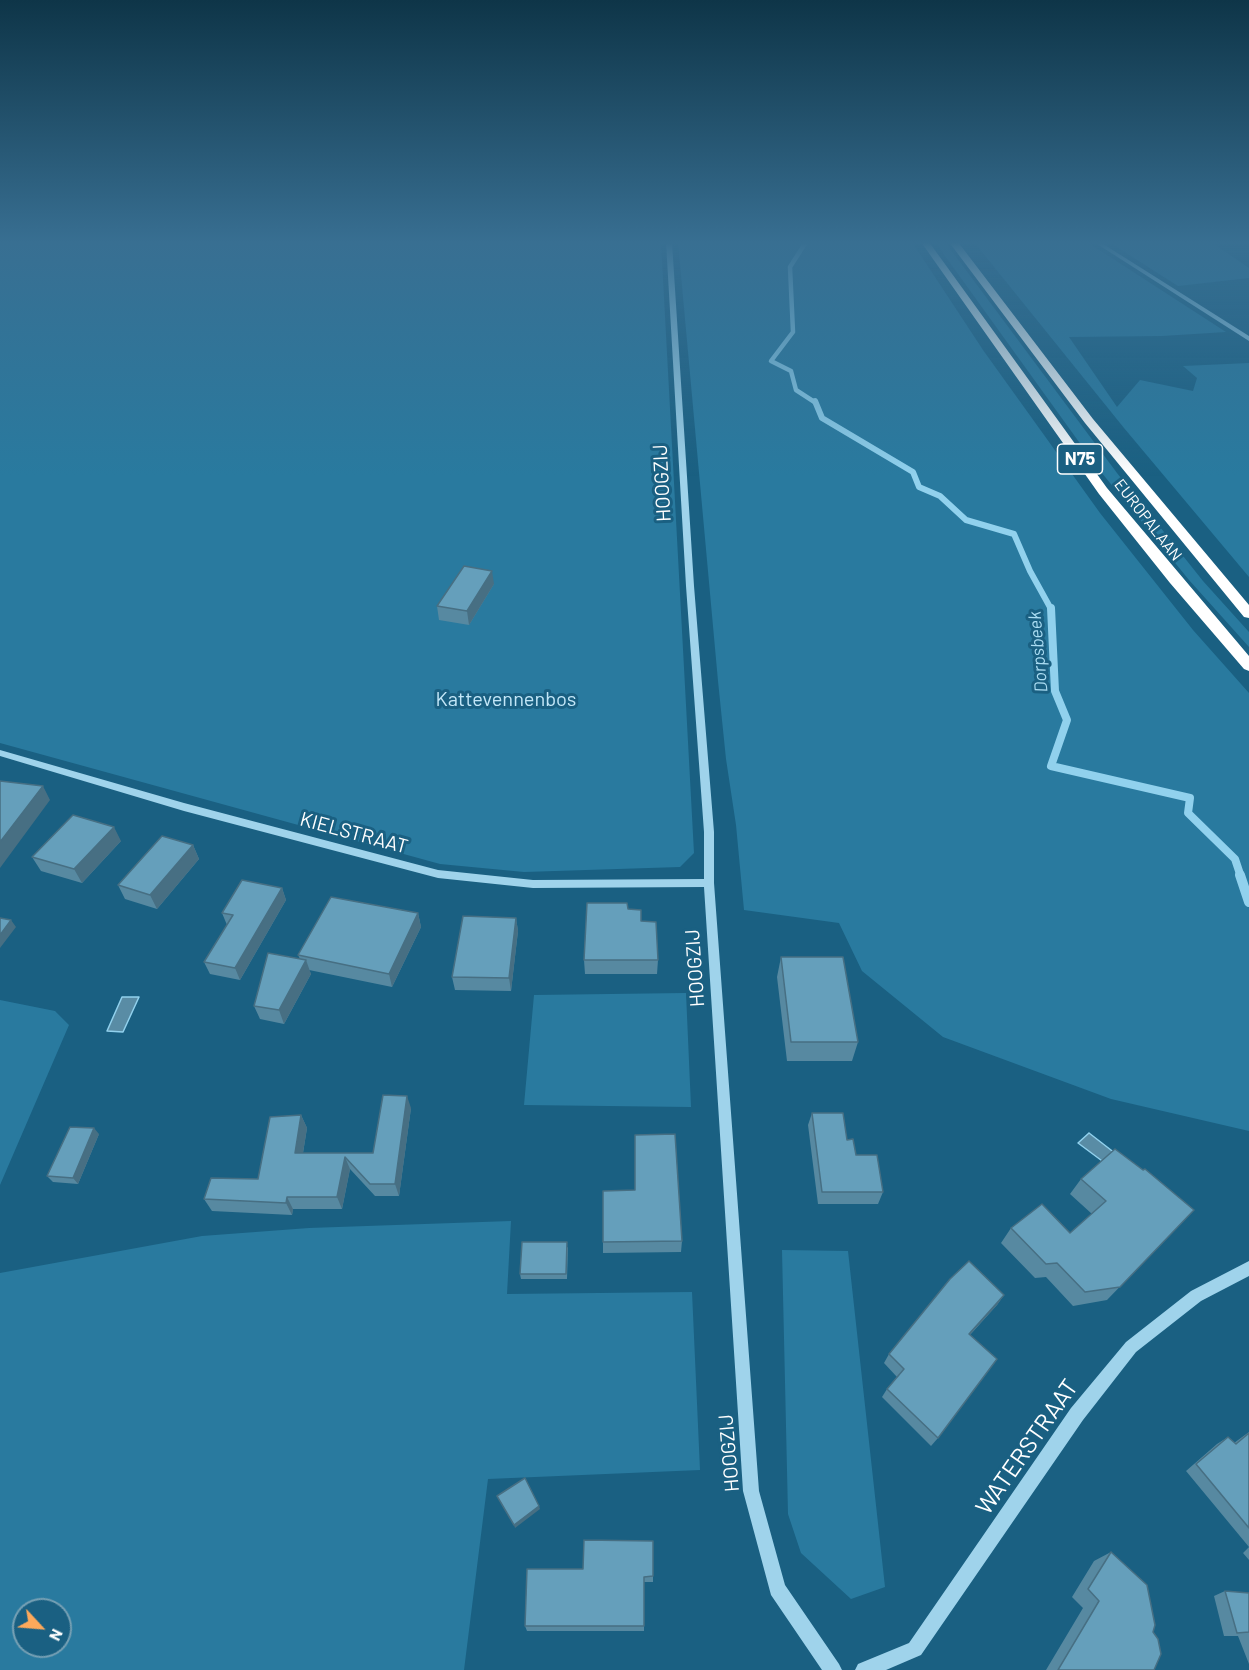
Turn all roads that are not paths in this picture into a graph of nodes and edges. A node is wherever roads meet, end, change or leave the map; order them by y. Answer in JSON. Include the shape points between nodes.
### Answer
{"nodes":[{"id":1,"x":674,"y":320,"type":"edge"},
{"id":2,"x":981,"y":320,"type":"edge"},
{"id":3,"x":1013,"y":320,"type":"edge"},
{"id":4,"x":1220,"y":320,"type":"edge"},
{"id":5,"x":1234,"y":329,"type":"junction"},
{"id":6,"x":1249,"y":329,"type":"edge"},
{"id":7,"x":1249,"y":339,"type":"edge"},
{"id":8,"x":1249,"y":614,"type":"edge"},
{"id":9,"x":1249,"y":666,"type":"edge"},
{"id":10,"x":0,"y":753,"type":"edge"},
{"id":11,"x":709,"y":883,"type":"junction"},
{"id":12,"x":1249,"y":1268,"type":"edge"},
{"id":13,"x":833,"y":1670,"type":"edge"},
{"id":14,"x":864,"y":1670,"type":"edge"}],
"edges":[{"from":1,"to":11,"type":"street","name":"HOOGZIJ","via":[[709,832]]},
{"from":2,"to":9,"type":"highway","name":"EUROPALAAN","number":"N75","via":[[1103,491]]},
{"from":3,"to":8,"type":"highway","name":"EUROPALAAN","number":"N75","via":[[1139,483]]},
{"from":4,"to":5,"type":"street"},
{"from":5,"to":6,"type":"street"},
{"from":5,"to":7,"type":"street"},
{"from":10,"to":11,"type":"street","name":"KIELSTRAAT","via":[[184,807],[438,874],[533,884]]},
{"from":11,"to":13,"type":"street","name":"HOOGZIJ","via":[[751,1491],[777,1589]]},
{"from":12,"to":14,"type":"street","name":"WATERSTRAAT","via":[[1196,1296],[1131,1347],[1077,1414],[915,1649]]}]}
